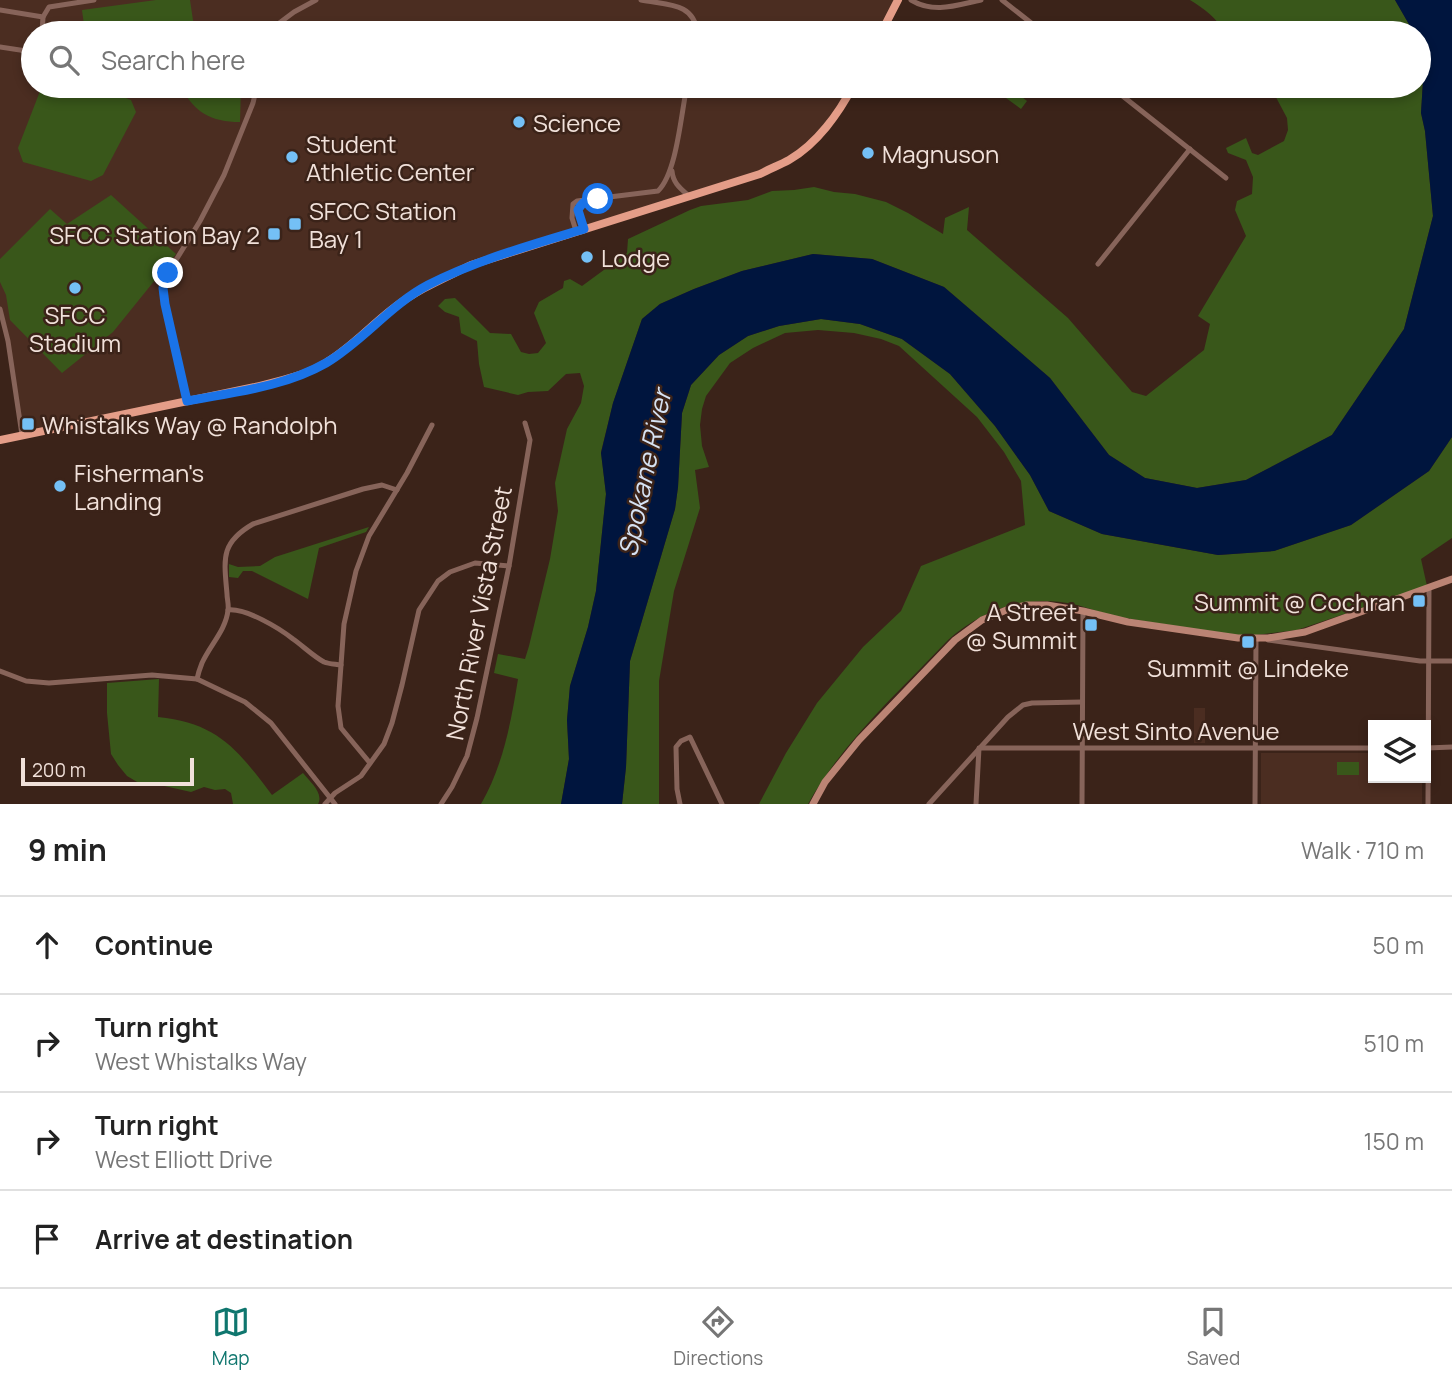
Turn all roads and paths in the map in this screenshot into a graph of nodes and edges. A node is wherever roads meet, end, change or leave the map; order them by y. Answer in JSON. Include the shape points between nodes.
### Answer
{"nodes":[{"id":1,"x":94,"y":0,"type":"edge"},
{"id":2,"x":316,"y":0,"type":"edge"},
{"id":3,"x":641,"y":0,"type":"edge"},
{"id":4,"x":898,"y":0,"type":"edge"},
{"id":5,"x":911,"y":0,"type":"edge"},
{"id":6,"x":981,"y":0,"type":"edge"},
{"id":7,"x":1002,"y":0,"type":"edge"},
{"id":8,"x":0,"y":10,"type":"edge"},
{"id":9,"x":43,"y":17,"type":"junction"},
{"id":10,"x":43,"y":21,"type":"edge"},
{"id":11,"x":283,"y":21,"type":"edge"},
{"id":12,"x":694,"y":21,"type":"edge"},
{"id":13,"x":887,"y":21,"type":"edge"},
{"id":14,"x":1029,"y":21,"type":"edge"},
{"id":15,"x":0,"y":47,"type":"edge"},
{"id":16,"x":21,"y":50,"type":"edge"},
{"id":17,"x":254,"y":98,"type":"edge"},
{"id":18,"x":685,"y":98,"type":"edge"},
{"id":19,"x":845,"y":98,"type":"edge"},
{"id":20,"x":1125,"y":98,"type":"edge"},
{"id":21,"x":1189,"y":149,"type":"junction"},
{"id":22,"x":671,"y":170,"type":"junction"},
{"id":23,"x":1226,"y":177,"type":"dead end"},
{"id":24,"x":689,"y":196,"type":"junction"},
{"id":25,"x":580,"y":230,"type":"junction"},
{"id":26,"x":1098,"y":264,"type":"dead end"},
{"id":27,"x":0,"y":309,"type":"edge"},
{"id":28,"x":187,"y":401,"type":"junction"},
{"id":29,"x":526,"y":423,"type":"dead end"},
{"id":30,"x":432,"y":425,"type":"dead end"},
{"id":31,"x":22,"y":435,"type":"junction"},
{"id":32,"x":0,"y":440,"type":"edge"},
{"id":33,"x":397,"y":490,"type":"junction"},
{"id":34,"x":509,"y":566,"type":"junction"},
{"id":35,"x":1452,"y":579,"type":"edge"},
{"id":36,"x":1429,"y":588,"type":"junction"},
{"id":37,"x":228,"y":610,"type":"junction"},
{"id":38,"x":1083,"y":611,"type":"junction"},
{"id":39,"x":1256,"y":639,"type":"junction"},
{"id":40,"x":1429,"y":661,"type":"junction"},
{"id":41,"x":1452,"y":661,"type":"edge"},
{"id":42,"x":341,"y":665,"type":"junction"},
{"id":43,"x":0,"y":671,"type":"edge"},
{"id":44,"x":197,"y":679,"type":"junction"},
{"id":45,"x":1082,"y":702,"type":"junction"},
{"id":46,"x":1428,"y":720,"type":"edge"},
{"id":47,"x":1452,"y":747,"type":"edge"},
{"id":48,"x":979,"y":748,"type":"junction"},
{"id":49,"x":1082,"y":748,"type":"junction"},
{"id":50,"x":1255,"y":748,"type":"junction"},
{"id":51,"x":1368,"y":748,"type":"edge"},
{"id":52,"x":1431,"y":748,"type":"edge"},
{"id":53,"x":370,"y":763,"type":"junction"},
{"id":54,"x":1428,"y":783,"type":"edge"},
{"id":55,"x":333,"y":801,"type":"edge"},
{"id":56,"x":325,"y":804,"type":"edge"},
{"id":57,"x":440,"y":804,"type":"edge"},
{"id":58,"x":680,"y":804,"type":"edge"},
{"id":59,"x":723,"y":804,"type":"edge"},
{"id":60,"x":813,"y":804,"type":"edge"},
{"id":61,"x":929,"y":804,"type":"edge"},
{"id":62,"x":975,"y":804,"type":"edge"},
{"id":63,"x":1082,"y":804,"type":"edge"},
{"id":64,"x":1255,"y":804,"type":"edge"},
{"id":65,"x":1429,"y":804,"type":"edge"}],
"edges":[{"from":1,"to":9,"type":"street","via":[[49,7]]},
{"from":2,"to":11,"type":"street"},
{"from":3,"to":12,"type":"street","via":[[683,8]]},
{"from":4,"to":13,"type":"main road"},
{"from":5,"to":6,"type":"street","via":[[933,8]]},
{"from":7,"to":14,"type":"street"},
{"from":8,"to":9,"type":"street"},
{"from":9,"to":10,"type":"street"},
{"from":15,"to":16,"type":"street"},
{"from":17,"to":28,"type":"street","via":[[224,175],[163,288]]},
{"from":18,"to":22,"type":"street"},
{"from":19,"to":24,"type":"main road","via":[[825,128],[791,159],[760,174]]},
{"from":20,"to":21,"type":"street"},
{"from":21,"to":23,"type":"street"},
{"from":21,"to":26,"type":"street"},
{"from":22,"to":24,"type":"street","via":[[677,185]]},
{"from":22,"to":25,"type":"street","via":[[658,191],[577,201],[572,218]]},
{"from":24,"to":25,"type":"main road"},
{"from":25,"to":28,"type":"main road","via":[[471,265],[426,286],[327,362],[295,378]]},
{"from":27,"to":31,"type":"street"},
{"from":28,"to":31,"type":"main road"},
{"from":29,"to":34,"type":"street","name":"North River Vista Street","via":[[530,440]]},
{"from":30,"to":33,"type":"street"},
{"from":31,"to":32,"type":"main road"},
{"from":33,"to":37,"type":"street","via":[[382,485],[363,489],[239,532],[225,561]]},
{"from":33,"to":42,"type":"street","via":[[369,536],[356,571]]},
{"from":34,"to":53,"type":"street","via":[[475,563],[438,581],[419,610],[392,723]]},
{"from":34,"to":57,"type":"street","name":"North River Vista Street","via":[[467,756]]},
{"from":35,"to":36,"type":"street"},
{"from":36,"to":39,"type":"street","via":[[1305,632]]},
{"from":36,"to":40,"type":"street"},
{"from":37,"to":42,"type":"street","via":[[264,621],[326,663]]},
{"from":37,"to":44,"type":"street"},
{"from":38,"to":39,"type":"street","via":[[1128,622]]},
{"from":38,"to":45,"type":"street"},
{"from":38,"to":60,"type":"street","via":[[1047,605],[1012,608],[969,629],[859,740]]},
{"from":39,"to":40,"type":"street"},
{"from":39,"to":50,"type":"street"},
{"from":40,"to":41,"type":"street"},
{"from":40,"to":46,"type":"street"},
{"from":42,"to":53,"type":"street","via":[[341,728]]},
{"from":43,"to":44,"type":"street","via":[[26,681],[49,683],[152,675]]},
{"from":44,"to":55,"type":"street","via":[[245,702],[271,723]]},
{"from":45,"to":48,"type":"street","via":[[1023,705]]},
{"from":45,"to":49,"type":"street"},
{"from":47,"to":52,"type":"street"},
{"from":48,"to":49,"type":"street","name":"West Sinto Avenue"},
{"from":48,"to":61,"type":"street"},
{"from":48,"to":62,"type":"street"},
{"from":49,"to":50,"type":"street","name":"West Sinto Avenue"},
{"from":49,"to":63,"type":"street"},
{"from":50,"to":51,"type":"street","name":"West Sinto Avenue"},
{"from":50,"to":64,"type":"street"},
{"from":53,"to":55,"type":"street","via":[[361,776],[335,793]]},
{"from":54,"to":65,"type":"street"},
{"from":55,"to":56,"type":"street"},
{"from":58,"to":59,"type":"street","via":[[676,747],[690,737]]}]}
